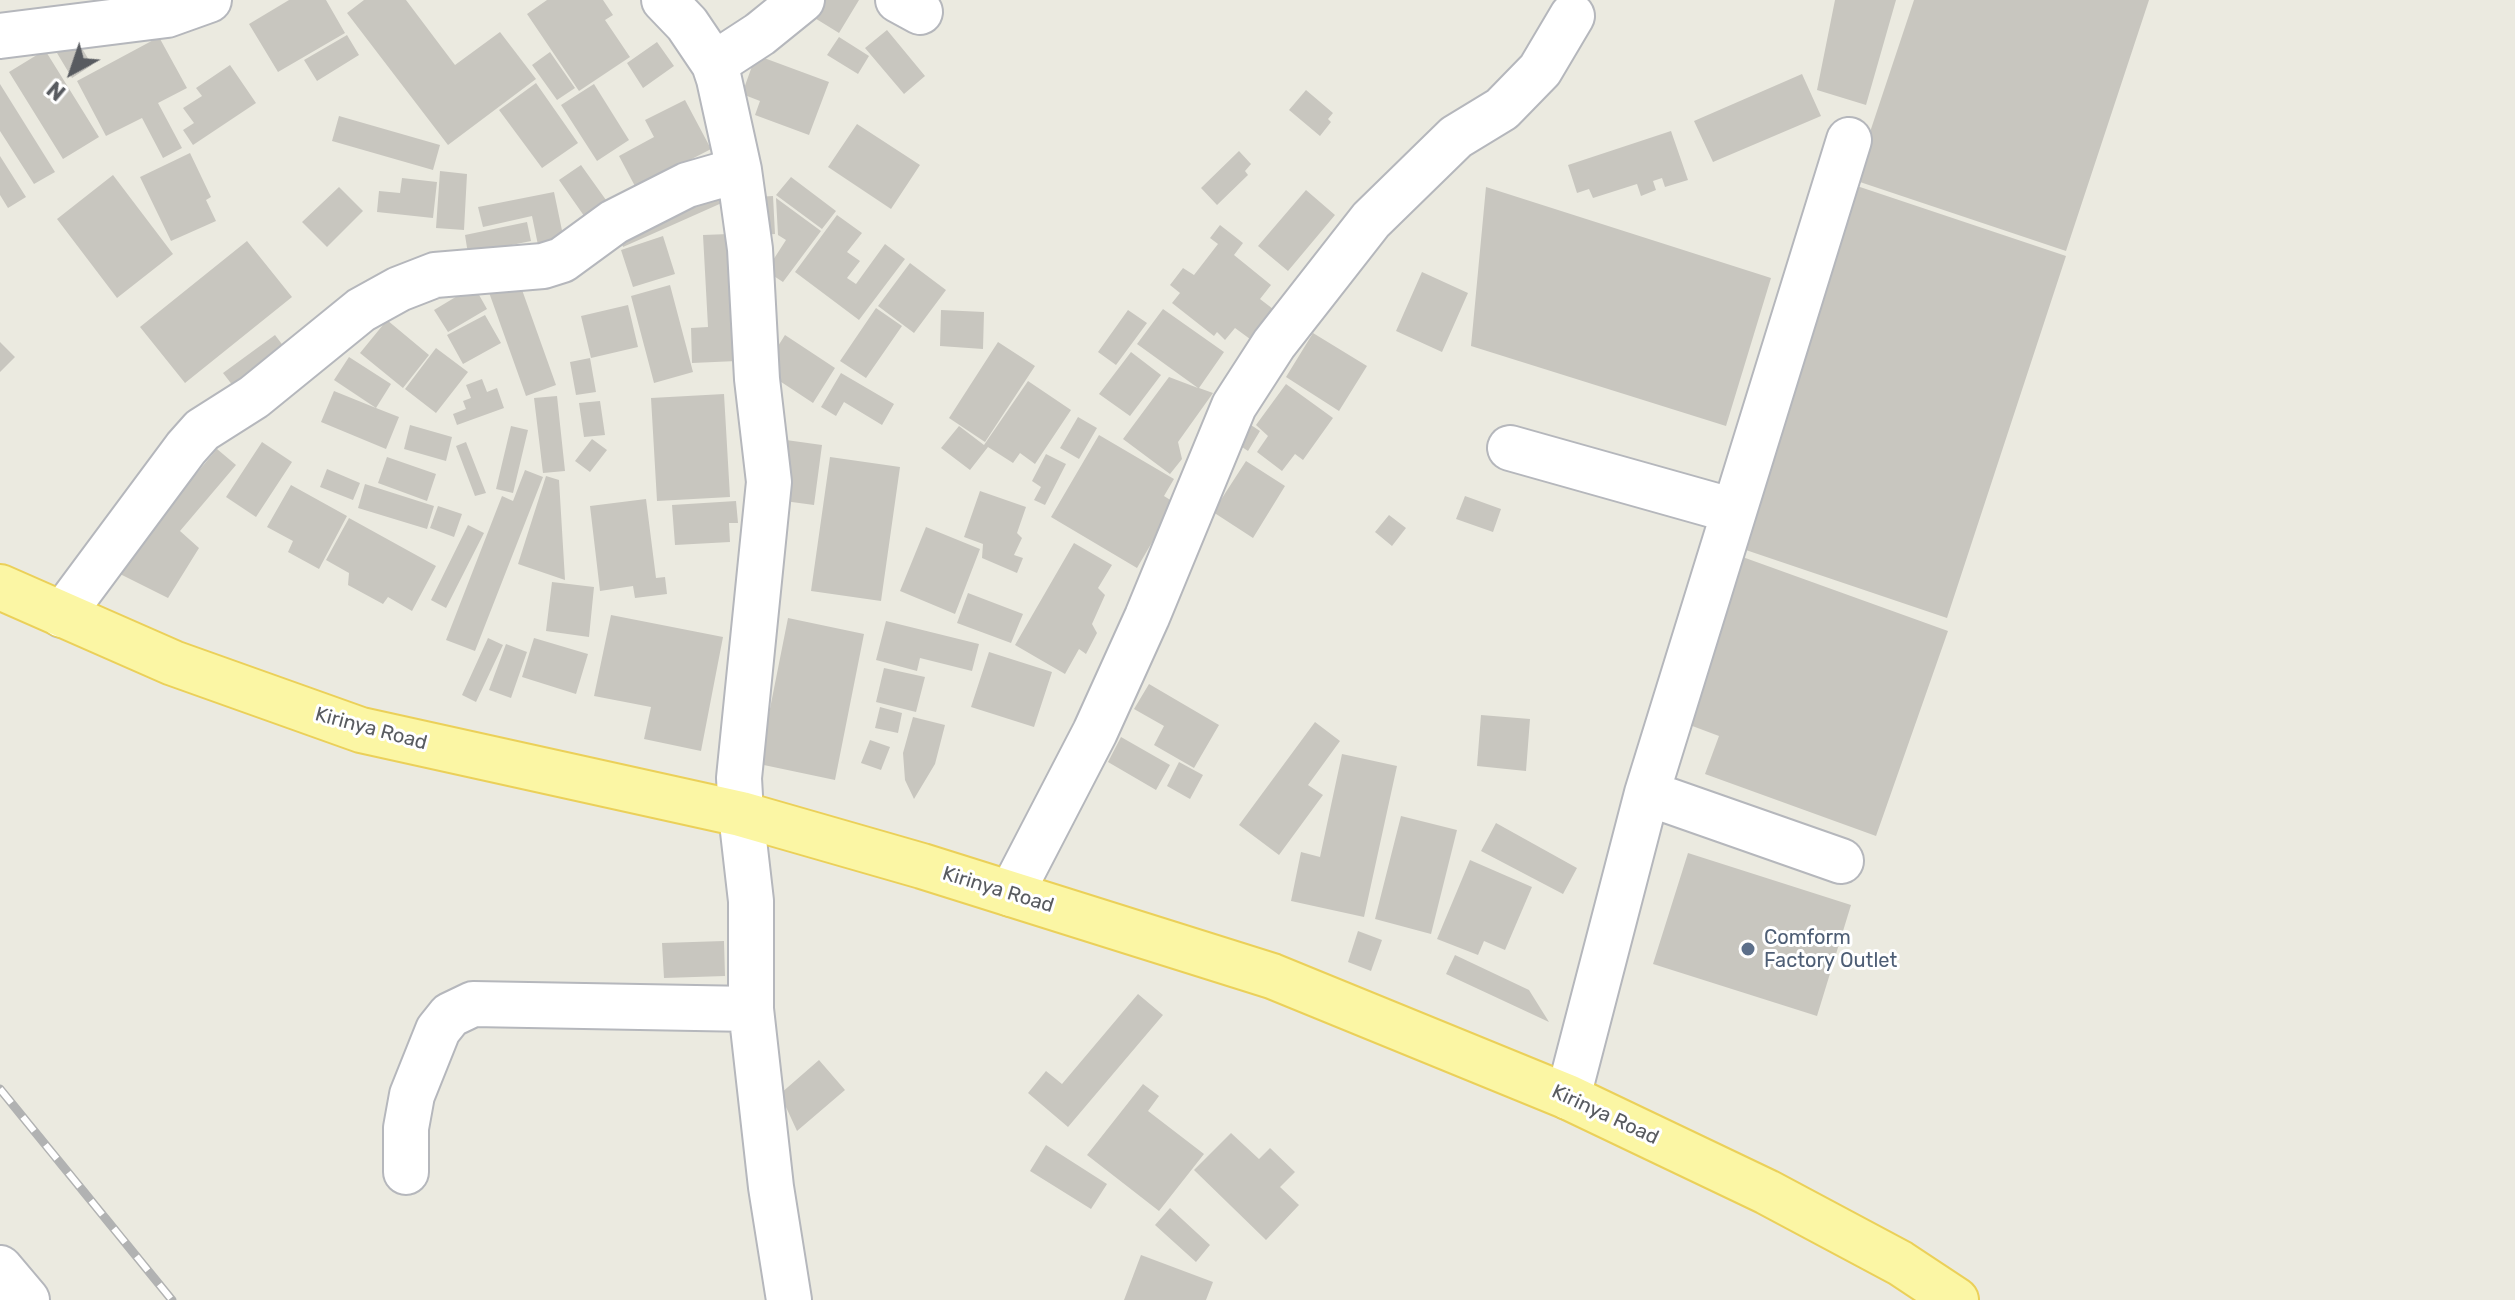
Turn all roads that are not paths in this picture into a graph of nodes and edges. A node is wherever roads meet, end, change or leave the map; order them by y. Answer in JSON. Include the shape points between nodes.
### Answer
{"nodes":[{"id":1,"x":209,"y":0,"type":"edge"},
{"id":2,"x":664,"y":0,"type":"edge"},
{"id":3,"x":802,"y":0,"type":"edge"},
{"id":4,"x":1572,"y":16,"type":"dead end"},
{"id":5,"x":0,"y":36,"type":"edge"},
{"id":6,"x":714,"y":64,"type":"junction"},
{"id":7,"x":1849,"y":140,"type":"dead end"},
{"id":8,"x":739,"y":170,"type":"junction"},
{"id":9,"x":1510,"y":448,"type":"dead end"},
{"id":10,"x":1734,"y":511,"type":"junction"},
{"id":11,"x":0,"y":587,"type":"edge"},
{"id":12,"x":62,"y":615,"type":"junction"},
{"id":13,"x":1647,"y":793,"type":"junction"},
{"id":14,"x":741,"y":814,"type":"junction"},
{"id":15,"x":1841,"y":861,"type":"dead end"},
{"id":16,"x":1011,"y":894,"type":"junction"},
{"id":17,"x":751,"y":1009,"type":"junction"},
{"id":18,"x":1568,"y":1097,"type":"junction"},
{"id":19,"x":406,"y":1172,"type":"dead end"},
{"id":20,"x":0,"y":1268,"type":"edge"},
{"id":21,"x":27,"y":1300,"type":"edge"},
{"id":22,"x":789,"y":1300,"type":"edge"},
{"id":23,"x":1956,"y":1300,"type":"edge"}],
"edges":[{"from":1,"to":5,"type":"street","via":[[167,15]]},
{"from":2,"to":6,"type":"street"},
{"from":3,"to":6,"type":"street"},
{"from":4,"to":16,"type":"street","via":[[1540,70],[1502,109],[1456,137],[1371,220],[1274,344],[1234,406],[1095,732]]},
{"from":6,"to":8,"type":"street"},
{"from":7,"to":10,"type":"street"},
{"from":8,"to":12,"type":"street","via":[[663,197],[614,222],[562,260],[435,275],[361,310],[254,397],[202,430]]},
{"from":8,"to":14,"type":"street","via":[[769,482],[739,778]]},
{"from":9,"to":10,"type":"street"},
{"from":10,"to":13,"type":"street"},
{"from":11,"to":12,"type":"main road","name":"Kirinya Road"},
{"from":12,"to":14,"type":"main road","name":"Kirinya Road","via":[[173,663],[361,730]]},
{"from":13,"to":15,"type":"street"},
{"from":13,"to":18,"type":"street"},
{"from":14,"to":16,"type":"main road","name":"Kirinya Road"},
{"from":14,"to":17,"type":"street","via":[[751,901]]},
{"from":16,"to":18,"type":"main road","name":"Kirinya Road","via":[[1272,976]]},
{"from":17,"to":19,"type":"street","via":[[473,1004],[450,1015],[438,1030],[412,1095]]},
{"from":17,"to":22,"type":"street"},
{"from":18,"to":23,"type":"main road","name":"Kirinya Road","via":[[1767,1192],[1900,1263]]},
{"from":20,"to":21,"type":"street"}]}
